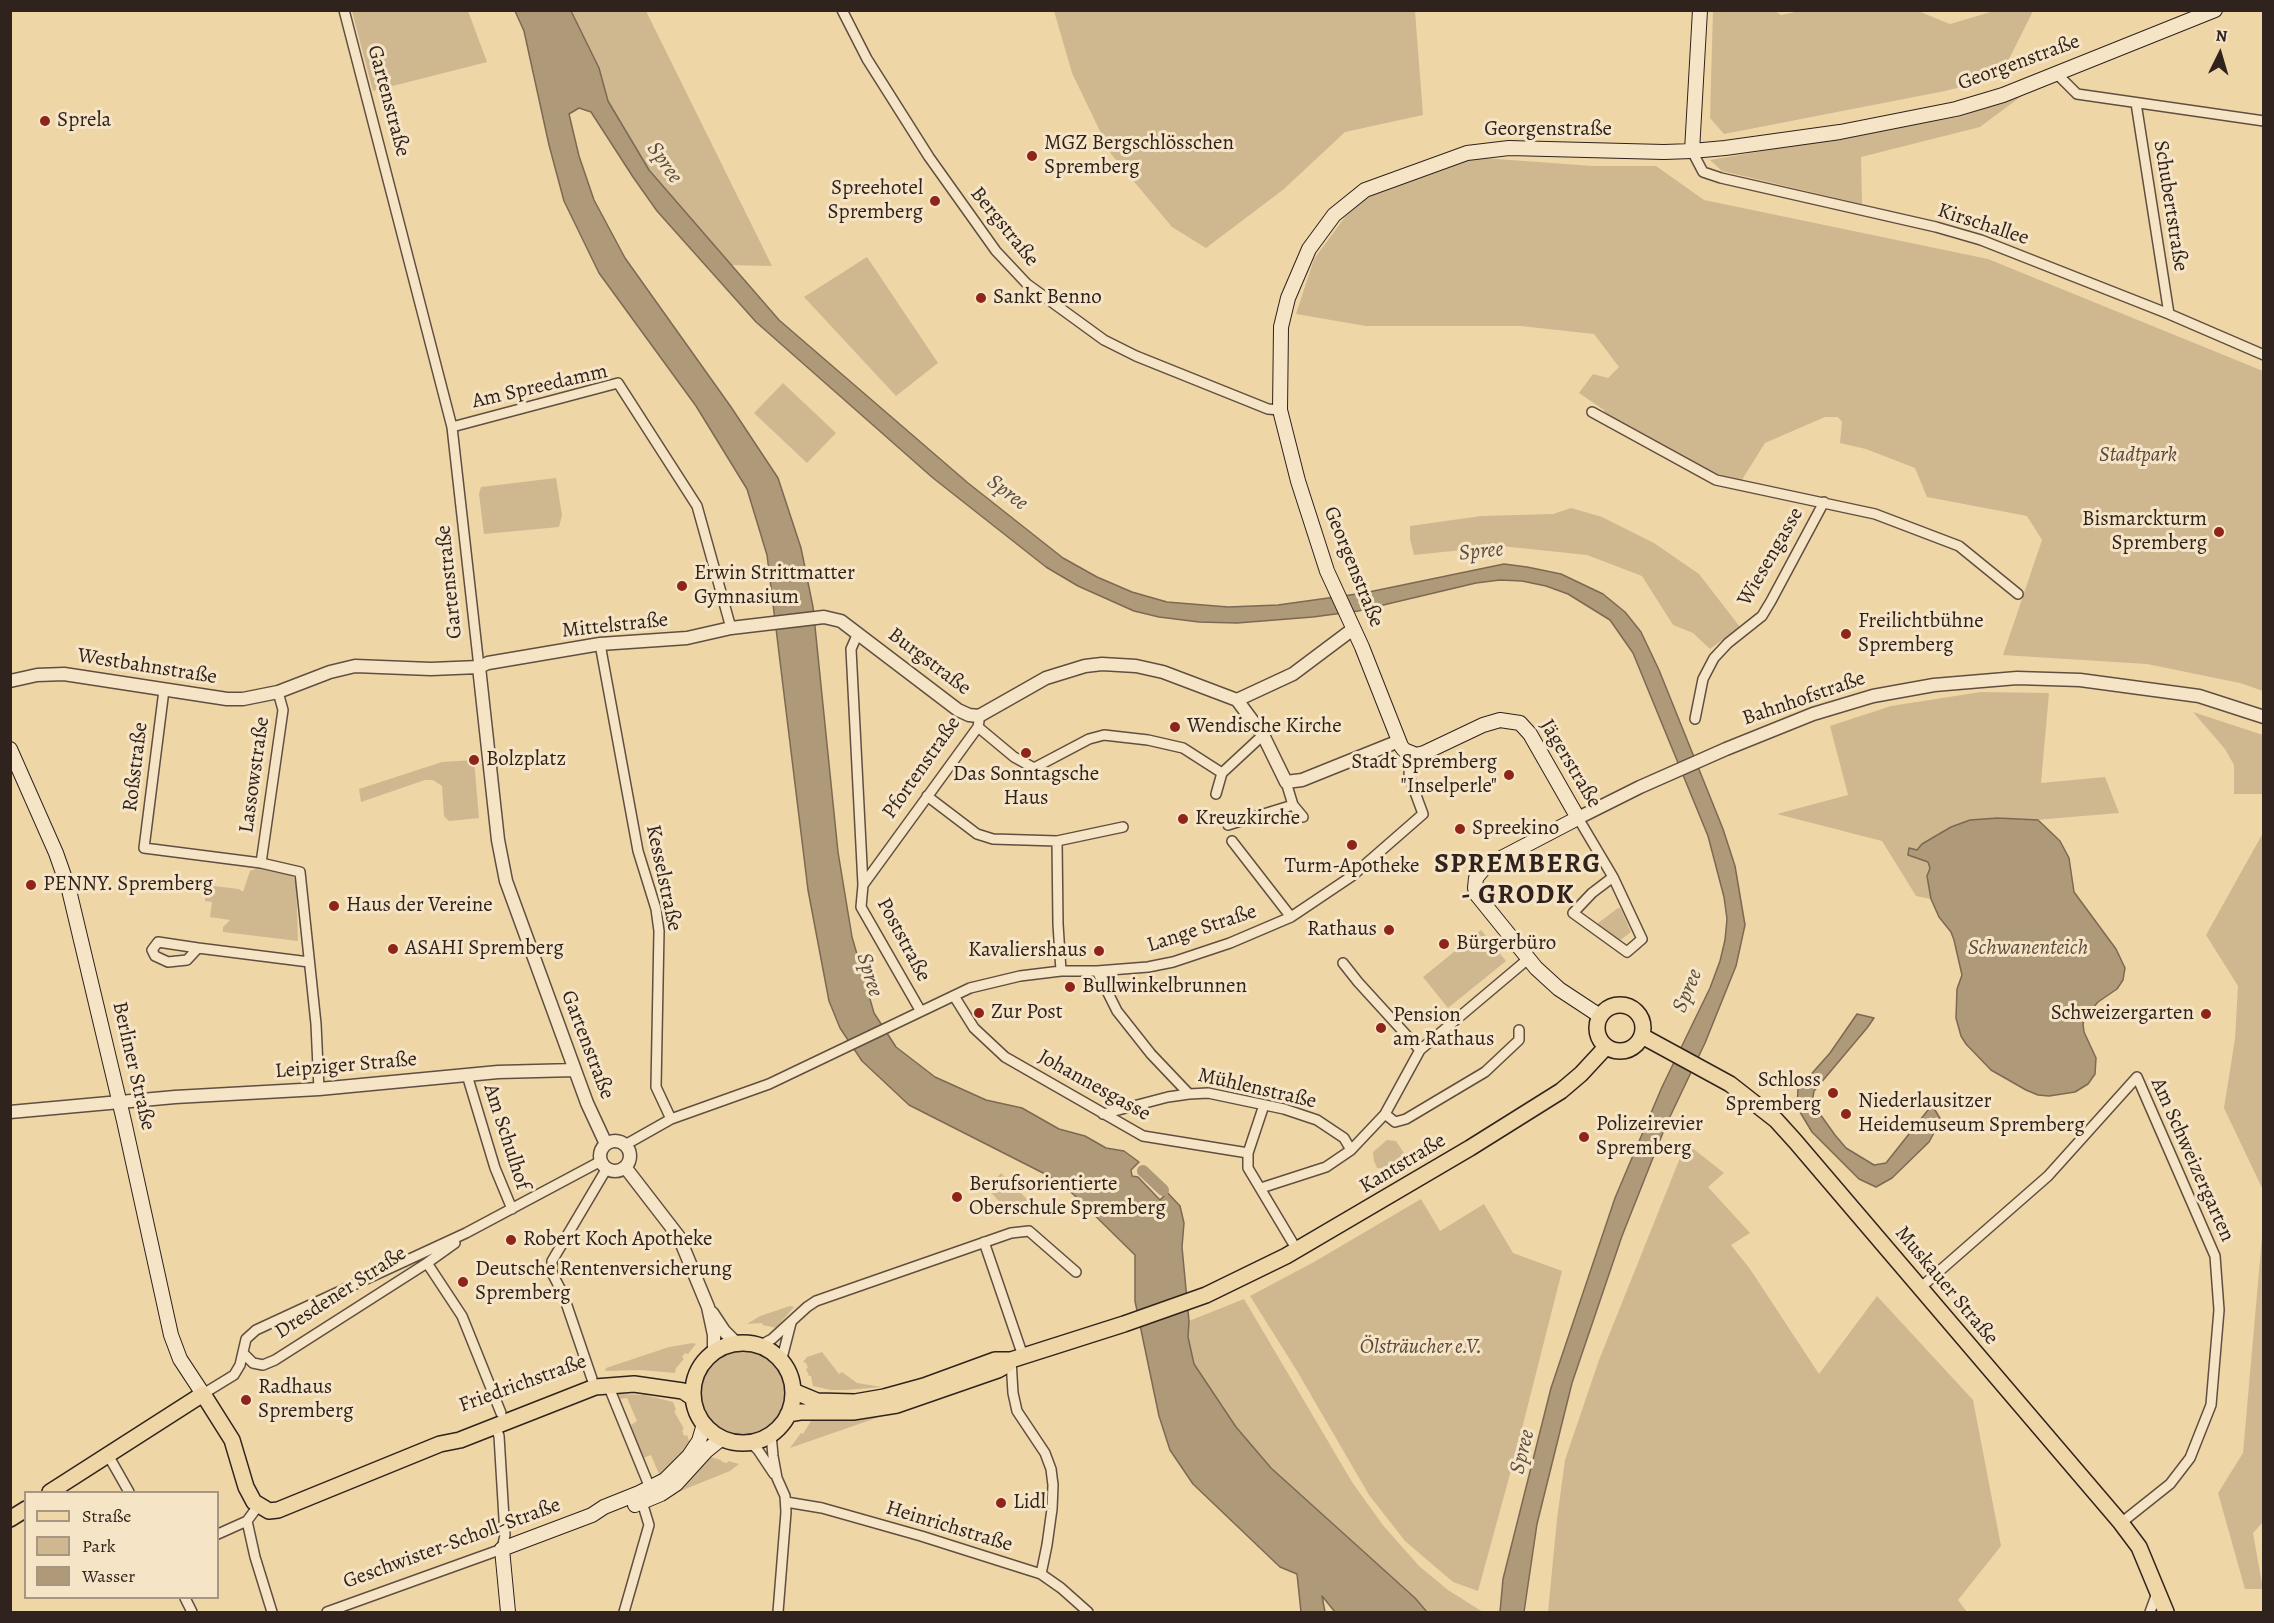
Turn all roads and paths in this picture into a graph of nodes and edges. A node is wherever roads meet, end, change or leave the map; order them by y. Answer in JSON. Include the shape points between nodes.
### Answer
{"nodes":[{"id":1,"x":344,"y":10,"type":"edge"},
{"id":2,"x":842,"y":10,"type":"edge"},
{"id":3,"x":1700,"y":10,"type":"edge"},
{"id":4,"x":2216,"y":10,"type":"edge"},
{"id":5,"x":2057,"y":74,"type":"junction"},
{"id":6,"x":2136,"y":103,"type":"junction"},
{"id":7,"x":2264,"y":121,"type":"edge"},
{"id":8,"x":1692,"y":151,"type":"junction"},
{"id":9,"x":2169,"y":314,"type":"junction"},
{"id":10,"x":2264,"y":355,"type":"edge"},
{"id":11,"x":1280,"y":410,"type":"junction"},
{"id":12,"x":1592,"y":412,"type":"dead end"},
{"id":13,"x":452,"y":427,"type":"junction"},
{"id":14,"x":1824,"y":502,"type":"junction"},
{"id":15,"x":2018,"y":594,"type":"dead end"},
{"id":16,"x":1351,"y":624,"type":"junction"},
{"id":17,"x":731,"y":628,"type":"junction"},
{"id":18,"x":858,"y":633,"type":"junction"},
{"id":19,"x":600,"y":644,"type":"junction"},
{"id":20,"x":479,"y":667,"type":"junction"},
{"id":21,"x":10,"y":681,"type":"edge"},
{"id":22,"x":164,"y":690,"type":"junction"},
{"id":23,"x":278,"y":692,"type":"junction"},
{"id":24,"x":1238,"y":700,"type":"junction"},
{"id":25,"x":2264,"y":717,"type":"edge"},
{"id":26,"x":1695,"y":719,"type":"dead end"},
{"id":27,"x":979,"y":721,"type":"junction"},
{"id":28,"x":1263,"y":735,"type":"junction"},
{"id":29,"x":1403,"y":747,"type":"junction"},
{"id":30,"x":10,"y":749,"type":"edge"},
{"id":31,"x":1222,"y":773,"type":"junction"},
{"id":32,"x":1286,"y":782,"type":"junction"},
{"id":33,"x":1216,"y":794,"type":"dead end"},
{"id":34,"x":927,"y":796,"type":"junction"},
{"id":35,"x":1293,"y":805,"type":"junction"},
{"id":36,"x":1303,"y":817,"type":"dead end"},
{"id":37,"x":1578,"y":818,"type":"junction"},
{"id":38,"x":1227,"y":825,"type":"dead end"},
{"id":39,"x":1124,"y":827,"type":"dead end"},
{"id":40,"x":1057,"y":841,"type":"junction"},
{"id":41,"x":1232,"y":841,"type":"dead end"},
{"id":42,"x":261,"y":863,"type":"junction"},
{"id":43,"x":1613,"y":877,"type":"junction"},
{"id":44,"x":863,"y":885,"type":"junction"},
{"id":45,"x":1291,"y":917,"type":"junction"},
{"id":46,"x":198,"y":948,"type":"dead end"},
{"id":47,"x":1528,"y":959,"type":"junction"},
{"id":48,"x":309,"y":962,"type":"junction"},
{"id":49,"x":1343,"y":963,"type":"dead end"},
{"id":50,"x":1061,"y":971,"type":"junction"},
{"id":51,"x":1097,"y":971,"type":"junction"},
{"id":52,"x":954,"y":996,"type":"junction"},
{"id":53,"x":920,"y":1010,"type":"junction"},
{"id":54,"x":1600,"y":1016,"type":"junction"},
{"id":55,"x":1519,"y":1030,"type":"dead end"},
{"id":56,"x":1642,"y":1036,"type":"junction"},
{"id":57,"x":1606,"y":1047,"type":"junction"},
{"id":58,"x":1420,"y":1050,"type":"junction"},
{"id":59,"x":575,"y":1070,"type":"junction"},
{"id":60,"x":467,"y":1075,"type":"junction"},
{"id":61,"x":318,"y":1089,"type":"junction"},
{"id":62,"x":1189,"y":1094,"type":"junction"},
{"id":63,"x":119,"y":1101,"type":"junction"},
{"id":64,"x":1264,"y":1105,"type":"junction"},
{"id":65,"x":10,"y":1112,"type":"edge"},
{"id":66,"x":1103,"y":1114,"type":"junction"},
{"id":67,"x":1385,"y":1114,"type":"junction"},
{"id":68,"x":671,"y":1119,"type":"junction"},
{"id":69,"x":606,"y":1143,"type":"junction"},
{"id":70,"x":625,"y":1145,"type":"junction"},
{"id":71,"x":1351,"y":1150,"type":"junction"},
{"id":72,"x":1248,"y":1153,"type":"junction"},
{"id":73,"x":604,"y":1164,"type":"junction"},
{"id":74,"x":625,"y":1167,"type":"junction"},
{"id":75,"x":1261,"y":1188,"type":"junction"},
{"id":76,"x":512,"y":1209,"type":"junction"},
{"id":77,"x":456,"y":1238,"type":"junction"},
{"id":78,"x":984,"y":1242,"type":"junction"},
{"id":79,"x":1297,"y":1250,"type":"junction"},
{"id":80,"x":427,"y":1263,"type":"junction"},
{"id":81,"x":1076,"y":1272,"type":"dead end"},
{"id":82,"x":1920,"y":1288,"type":"junction"},
{"id":83,"x":708,"y":1307,"type":"junction"},
{"id":84,"x":792,"y":1321,"type":"junction"},
{"id":85,"x":737,"y":1344,"type":"junction"},
{"id":86,"x":759,"y":1346,"type":"junction"},
{"id":87,"x":243,"y":1353,"type":"junction"},
{"id":88,"x":714,"y":1353,"type":"junction"},
{"id":89,"x":1015,"y":1359,"type":"junction"},
{"id":90,"x":781,"y":1362,"type":"junction"},
{"id":91,"x":697,"y":1375,"type":"junction"},
{"id":92,"x":592,"y":1379,"type":"junction"},
{"id":93,"x":608,"y":1385,"type":"junction"},
{"id":94,"x":793,"y":1391,"type":"junction"},
{"id":95,"x":203,"y":1394,"type":"junction"},
{"id":96,"x":693,"y":1398,"type":"junction"},
{"id":97,"x":788,"y":1414,"type":"junction"},
{"id":98,"x":498,"y":1420,"type":"junction"},
{"id":99,"x":704,"y":1424,"type":"junction"},
{"id":100,"x":771,"y":1434,"type":"junction"},
{"id":101,"x":722,"y":1438,"type":"junction"},
{"id":102,"x":750,"y":1442,"type":"junction"},
{"id":103,"x":108,"y":1455,"type":"junction"},
{"id":104,"x":777,"y":1478,"type":"junction"},
{"id":105,"x":650,"y":1488,"type":"junction"},
{"id":106,"x":52,"y":1491,"type":"edge"},
{"id":107,"x":128,"y":1491,"type":"edge"},
{"id":108,"x":642,"y":1502,"type":"junction"},
{"id":109,"x":786,"y":1502,"type":"junction"},
{"id":110,"x":258,"y":1506,"type":"junction"},
{"id":111,"x":24,"y":1510,"type":"edge"},
{"id":112,"x":592,"y":1515,"type":"junction"},
{"id":113,"x":10,"y":1520,"type":"edge"},
{"id":114,"x":247,"y":1521,"type":"junction"},
{"id":115,"x":2121,"y":1523,"type":"junction"},
{"id":116,"x":219,"y":1534,"type":"edge"},
{"id":117,"x":502,"y":1549,"type":"junction"},
{"id":118,"x":1041,"y":1575,"type":"junction"},
{"id":119,"x":2157,"y":1593,"type":"junction"},
{"id":120,"x":272,"y":1612,"type":"edge"},
{"id":121,"x":327,"y":1612,"type":"edge"},
{"id":122,"x":508,"y":1612,"type":"edge"},
{"id":123,"x":624,"y":1612,"type":"edge"},
{"id":124,"x":778,"y":1612,"type":"edge"},
{"id":125,"x":1088,"y":1612,"type":"edge"},
{"id":126,"x":2150,"y":1612,"type":"edge"},
{"id":127,"x":2166,"y":1612,"type":"edge"}],
"edges":[{"from":1,"to":13,"type":"street","name":"Gartenstraße"},
{"from":2,"to":11,"type":"street","name":"Bergstraße","via":[[867,59],[929,157],[996,251],[1027,284],[1104,340],[1136,356],[1268,409]]},
{"from":3,"to":8,"type":"main road"},
{"from":4,"to":5,"type":"main road","name":"Georgenstraße"},
{"from":5,"to":6,"type":"street","via":[[2077,94]]},
{"from":5,"to":8,"type":"main road","name":"Georgenstraße","via":[[1956,109],[1840,132]]},
{"from":6,"to":7,"type":"street"},
{"from":6,"to":9,"type":"street","name":"Schubertstraße"},
{"from":8,"to":9,"type":"street","name":"Kirschallee","via":[[1703,172],[1964,235]]},
{"from":8,"to":11,"type":"main road","name":"Georgenstraße","via":[[1509,148],[1467,153],[1365,190],[1334,215],[1309,249],[1288,298],[1281,327]]},
{"from":9,"to":10,"type":"street","name":"Kirschallee"},
{"from":11,"to":16,"type":"main road","name":"Georgenstraße","via":[[1327,571]]},
{"from":12,"to":14,"type":"street","name":"Wiesengasse","via":[[1716,480]]},
{"from":13,"to":17,"type":"street","name":"Am Spreedamm","via":[[618,383],[697,506]]},
{"from":13,"to":20,"type":"street","name":"Gartenstraße"},
{"from":14,"to":15,"type":"street","name":"Wiesengasse","via":[[1875,514],[1959,546]]},
{"from":14,"to":26,"type":"street","name":"Wiesengasse","via":[[1762,616],[1714,658],[1703,679]]},
{"from":16,"to":24,"type":"street","via":[[1293,674]]},
{"from":16,"to":29,"type":"main road","name":"Georgenstraße"},
{"from":17,"to":18,"type":"street","name":"Mittelstraße","via":[[824,616],[841,621]]},
{"from":17,"to":19,"type":"street","name":"Mittelstraße","via":[[687,638]]},
{"from":18,"to":27,"type":"street","name":"Burgstraße","via":[[958,710]]},
{"from":18,"to":44,"type":"street","name":"Poststraße","via":[[851,649]]},
{"from":19,"to":20,"type":"street","name":"Mittelstraße"},
{"from":19,"to":68,"type":"street","name":"Kesselstraße","via":[[638,851],[656,909],[656,1087]]},
{"from":20,"to":23,"type":"street","name":"Mittelstraße","via":[[355,666]]},
{"from":20,"to":59,"type":"street","name":"Gartenstraße","via":[[506,881]]},
{"from":21,"to":22,"type":"street","name":"Westbahnstraße","via":[[31,675],[64,674]]},
{"from":22,"to":23,"type":"street","name":"Westbahnstraße","via":[[243,699]]},
{"from":22,"to":42,"type":"street","name":"Roßstraße","via":[[144,848]]},
{"from":23,"to":42,"type":"street","name":"Lassowstraße","via":[[283,710]]},
{"from":24,"to":27,"type":"street","name":"Pfortenstraße","via":[[1163,672],[1102,664],[1046,678]]},
{"from":24,"to":28,"type":"street"},
{"from":25,"to":37,"type":"street","name":"Bahnhofstraße","via":[[2199,696],[2080,680],[2017,678],[1934,685],[1873,696],[1813,714],[1726,749]]},
{"from":27,"to":31,"type":"street","name":"Burgstraße","via":[[1014,757],[1034,768],[1104,735],[1183,748]]},
{"from":27,"to":34,"type":"street","name":"Pfortenstraße"},
{"from":28,"to":31,"type":"street"},
{"from":28,"to":32,"type":"street"},
{"from":29,"to":32,"type":"street"},
{"from":29,"to":37,"type":"main road","name":"Jägerstraße","via":[[1424,753],[1492,722],[1507,719],[1520,723]]},
{"from":29,"to":45,"type":"street","name":"Lange Straße","via":[[1423,814],[1352,876]]},
{"from":30,"to":63,"type":"main road","name":"Berliner Straße","via":[[69,890]]},
{"from":31,"to":33,"type":"street"},
{"from":32,"to":35,"type":"street"},
{"from":34,"to":40,"type":"street","via":[[977,834],[993,839]]},
{"from":34,"to":44,"type":"street","name":"Pfortenstraße"},
{"from":35,"to":36,"type":"street"},
{"from":35,"to":38,"type":"street"},
{"from":37,"to":43,"type":"street","name":"Jägerstraße"},
{"from":37,"to":47,"type":"main road","name":"Bahnhofstraße","via":[[1486,866],[1476,878],[1477,895]]},
{"from":39,"to":40,"type":"street"},
{"from":40,"to":50,"type":"street"},
{"from":41,"to":45,"type":"street"},
{"from":42,"to":48,"type":"street","via":[[300,872]]},
{"from":43,"to":43,"type":"street","name":"Jägerstraße","via":[[1573,913],[1627,952],[1642,939]]},
{"from":44,"to":53,"type":"street","name":"Poststraße","via":[[861,907]]},
{"from":45,"to":51,"type":"street","name":"Lange Straße","via":[[1173,962]]},
{"from":46,"to":48,"type":"street"},
{"from":47,"to":54,"type":"main road","via":[[1558,989]]},
{"from":47,"to":58,"type":"street"},
{"from":48,"to":61,"type":"street"},
{"from":49,"to":58,"type":"street"},
{"from":50,"to":51,"type":"street","name":"Lange Straße"},
{"from":50,"to":52,"type":"street","name":"Lange Straße","via":[[986,982]]},
{"from":51,"to":62,"type":"street","name":"Mühlenstraße","via":[[1117,1011]]},
{"from":52,"to":53,"type":"street","name":"Lange Straße"},
{"from":52,"to":66,"type":"street","name":"Johannesgasse","via":[[975,1028],[1005,1057]]},
{"from":53,"to":68,"type":"street","name":"Lange Straße","via":[[769,1084]]},
{"from":54,"to":56,"type":"main road","via":[[1611,1006],[1626,1006],[1639,1014]]},
{"from":54,"to":57,"type":"main road","via":[[1596,1030]]},
{"from":55,"to":67,"type":"street","via":[[1519,1041],[1485,1072],[1406,1119],[1395,1122]]},
{"from":56,"to":57,"type":"main road","via":[[1627,1051]]},
{"from":56,"to":82,"type":"main road","name":"Muskauer Straße","via":[[1730,1084],[1776,1120]]},
{"from":57,"to":79,"type":"main road","name":"Kantstraße","via":[[1561,1090],[1470,1149]]},
{"from":58,"to":67,"type":"street"},
{"from":59,"to":60,"type":"street","name":"Leipziger Straße"},
{"from":59,"to":69,"type":"street","name":"Gartenstraße"},
{"from":60,"to":61,"type":"street","name":"Leipziger Straße"},
{"from":60,"to":76,"type":"street","name":"Am Schulhof","via":[[495,1168]]},
{"from":61,"to":63,"type":"street","name":"Leipziger Straße"},
{"from":62,"to":64,"type":"street","name":"Mühlenstraße","via":[[1208,1093]]},
{"from":62,"to":66,"type":"street"},
{"from":63,"to":65,"type":"street","name":"Leipziger Straße"},
{"from":63,"to":95,"type":"main road","name":"Berliner Straße","via":[[171,1335],[180,1359]]},
{"from":64,"to":71,"type":"street","name":"Mühlenstraße","via":[[1317,1120],[1344,1138]]},
{"from":64,"to":72,"type":"street"},
{"from":66,"to":72,"type":"street","name":"Johannesgasse","via":[[1143,1136]]},
{"from":67,"to":71,"type":"street"},
{"from":68,"to":70,"type":"street"},
{"from":69,"to":70,"type":"street","via":[[616,1141]]},
{"from":69,"to":73,"type":"street","via":[[601,1152]]},
{"from":70,"to":74,"type":"street","via":[[630,1158]]},
{"from":71,"to":75,"type":"street","via":[[1326,1167]]},
{"from":72,"to":75,"type":"street","via":[[1248,1168]]},
{"from":73,"to":74,"type":"street","name":"Dresdener Straße","via":[[616,1170]]},
{"from":73,"to":76,"type":"street","name":"Dresdener Straße"},
{"from":73,"to":92,"type":"street","via":[[552,1261],[552,1273]]},
{"from":74,"to":83,"type":"street","via":[[679,1237]]},
{"from":75,"to":79,"type":"street"},
{"from":76,"to":77,"type":"street","name":"Dresdener Straße"},
{"from":77,"to":80,"type":"street","name":"Dresdener Straße","via":[[454,1244]]},
{"from":77,"to":87,"type":"street","name":"Dresdener Straße","via":[[256,1330],[246,1339]]},
{"from":78,"to":81,"type":"street","via":[[1029,1231]]},
{"from":78,"to":84,"type":"street","via":[[816,1301]]},
{"from":78,"to":89,"type":"street"},
{"from":79,"to":89,"type":"main road","name":"Kantstraße","via":[[1206,1295]]},
{"from":80,"to":87,"type":"street","name":"Dresdener Straße","via":[[275,1360],[262,1365],[253,1363]]},
{"from":80,"to":98,"type":"street","via":[[462,1316]]},
{"from":82,"to":115,"type":"main road","name":"Muskauer Straße"},
{"from":82,"to":115,"type":"street","name":"Am Schweizergarten","via":[[2048,1176],[2137,1077],[2215,1256],[2218,1310],[2211,1406],[2190,1458],[2170,1484]]},
{"from":83,"to":85,"type":"street"},
{"from":83,"to":88,"type":"street"},
{"from":84,"to":86,"type":"street"},
{"from":84,"to":90,"type":"street"},
{"from":85,"to":86,"type":"main road"},
{"from":85,"to":88,"type":"main road"},
{"from":86,"to":90,"type":"main road"},
{"from":87,"to":95,"type":"street","name":"Dresdener Straße","via":[[234,1375]]},
{"from":88,"to":91,"type":"main road"},
{"from":89,"to":94,"type":"main road","via":[[999,1359],[898,1394],[855,1402],[817,1401]]},
{"from":89,"to":97,"type":"main road","via":[[998,1370],[897,1405],[853,1412]]},
{"from":89,"to":118,"type":"street","via":[[1013,1393],[1017,1411],[1045,1453],[1053,1485]]},
{"from":90,"to":94,"type":"main road"},
{"from":91,"to":92,"type":"main road","name":"Friedrichstraße","via":[[678,1379],[641,1375]]},
{"from":91,"to":96,"type":"main road"},
{"from":92,"to":98,"type":"main road","name":"Friedrichstraße"},
{"from":93,"to":96,"type":"main road","name":"Friedrichstraße","via":[[671,1388]]},
{"from":93,"to":98,"type":"main road","name":"Friedrichstraße"},
{"from":93,"to":105,"type":"street"},
{"from":94,"to":97,"type":"main road"},
{"from":95,"to":103,"type":"main road","name":"Dresdener Straße"},
{"from":95,"to":110,"type":"main road","via":[[232,1440],[246,1487]]},
{"from":96,"to":99,"type":"main road"},
{"from":97,"to":100,"type":"main road"},
{"from":98,"to":110,"type":"main road","name":"Friedrichstraße","via":[[455,1431],[440,1443],[278,1510]]},
{"from":98,"to":117,"type":"street"},
{"from":99,"to":101,"type":"main road"},
{"from":99,"to":105,"type":"main road","name":"Geschwister-Scholl-Straße","via":[[699,1440],[684,1462]]},
{"from":100,"to":102,"type":"main road"},
{"from":100,"to":104,"type":"street"},
{"from":101,"to":102,"type":"main road"},
{"from":101,"to":108,"type":"main road","name":"Geschwister-Scholl-Straße","via":[[676,1484]]},
{"from":102,"to":104,"type":"street"},
{"from":103,"to":106,"type":"main road","name":"Dresdener Straße"},
{"from":103,"to":107,"type":"street"},
{"from":104,"to":109,"type":"street"},
{"from":105,"to":112,"type":"main road","name":"Geschwister-Scholl-Straße"},
{"from":108,"to":112,"type":"main road","name":"Geschwister-Scholl-Straße"},
{"from":108,"to":123,"type":"street","via":[[649,1525]]},
{"from":109,"to":118,"type":"street","name":"Heinrichstraße","via":[[921,1536]]},
{"from":109,"to":124,"type":"street"},
{"from":110,"to":114,"type":"street"},
{"from":111,"to":113,"type":"main road"},
{"from":112,"to":117,"type":"main road","name":"Geschwister-Scholl-Straße"},
{"from":114,"to":116,"type":"street"},
{"from":114,"to":120,"type":"street"},
{"from":115,"to":119,"type":"main road","name":"Muskauer Straße","via":[[2139,1547]]},
{"from":117,"to":121,"type":"street","name":"Geschwister-Scholl-Straße"},
{"from":117,"to":122,"type":"main road"},
{"from":118,"to":125,"type":"street","name":"Heinrichstraße"},
{"from":119,"to":126,"type":"street"},
{"from":119,"to":127,"type":"main road","name":"Muskauer Straße"}]}
